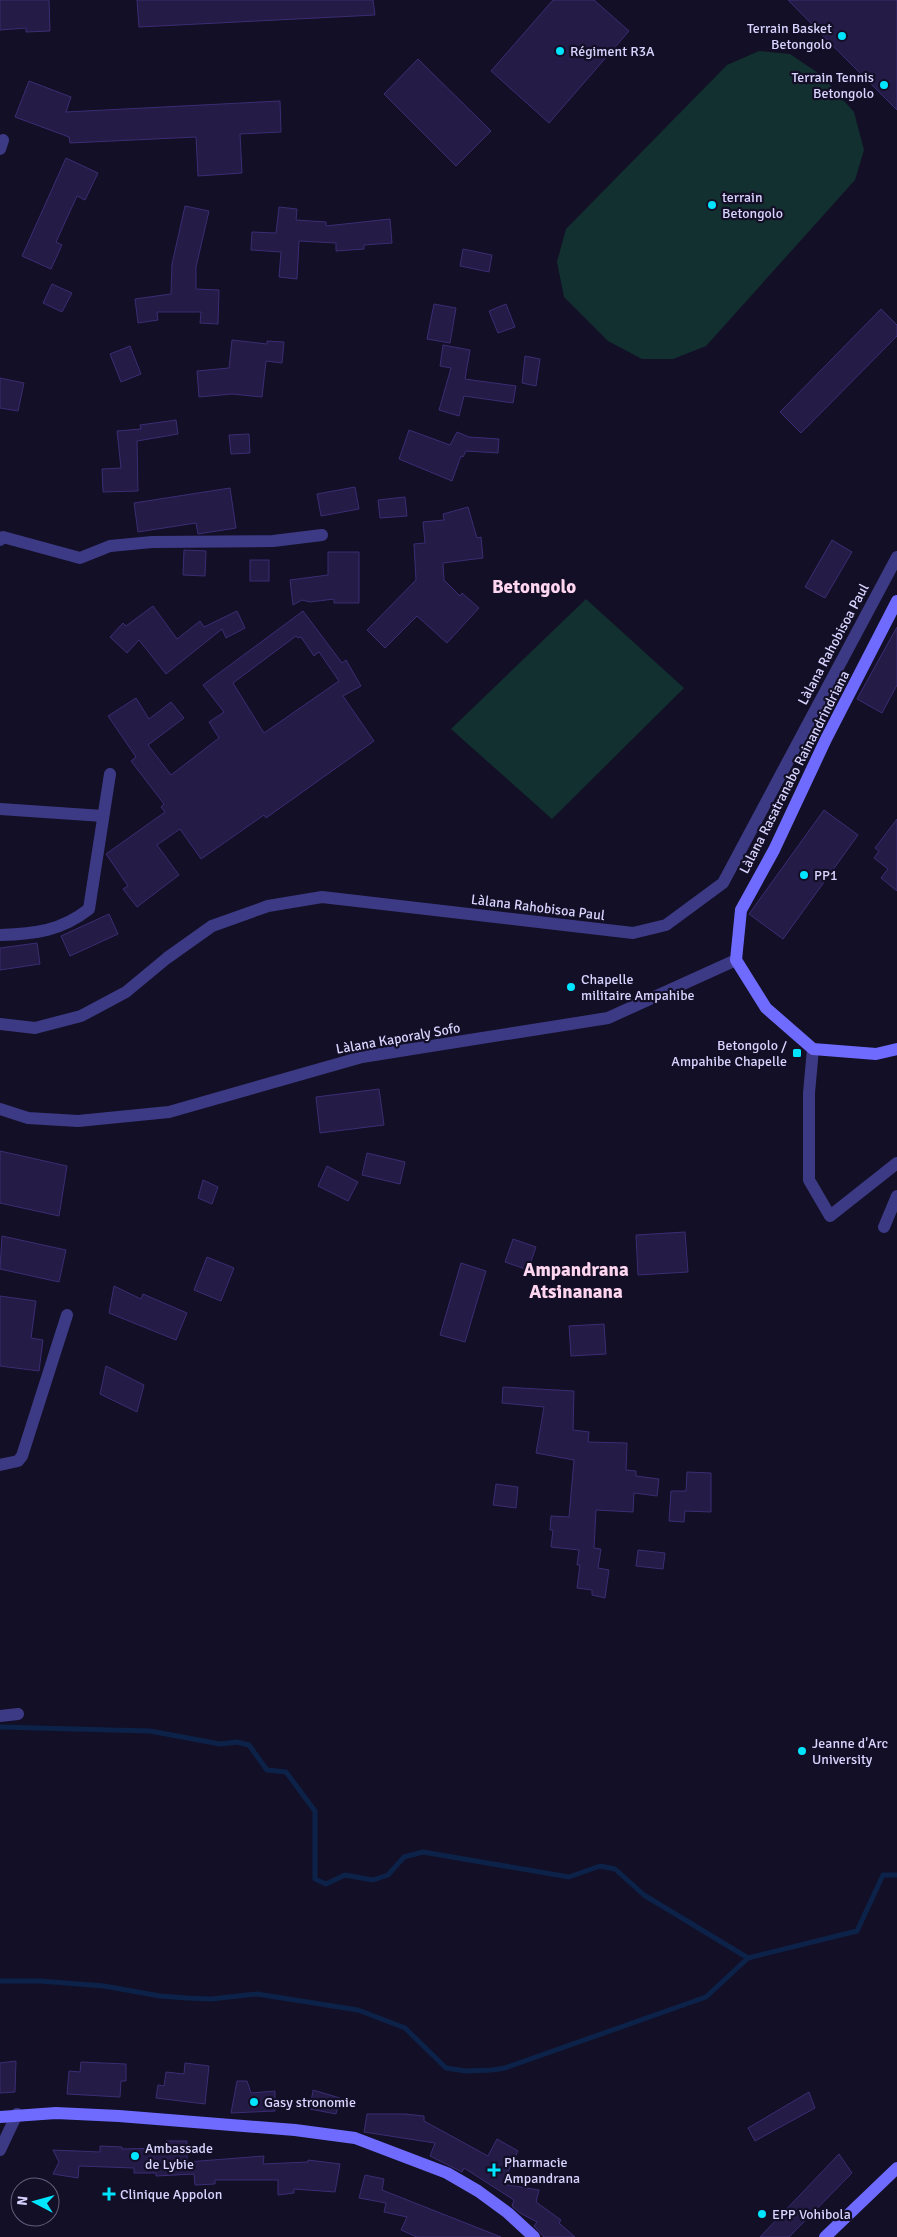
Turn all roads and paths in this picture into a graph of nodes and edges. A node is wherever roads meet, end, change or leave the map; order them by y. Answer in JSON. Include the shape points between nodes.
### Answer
{"nodes":[{"id":1,"x":322,"y":535,"type":"dead end"},
{"id":2,"x":0,"y":540,"type":"edge"},
{"id":3,"x":897,"y":557,"type":"edge"},
{"id":4,"x":897,"y":601,"type":"edge"},
{"id":5,"x":110,"y":774,"type":"dead end"},
{"id":6,"x":0,"y":809,"type":"edge"},
{"id":7,"x":104,"y":816,"type":"junction"},
{"id":8,"x":0,"y":936,"type":"edge"},
{"id":9,"x":736,"y":960,"type":"junction"},
{"id":10,"x":0,"y":1024,"type":"edge"},
{"id":11,"x":813,"y":1049,"type":"junction"},
{"id":12,"x":897,"y":1049,"type":"edge"},
{"id":13,"x":0,"y":1109,"type":"edge"},
{"id":14,"x":897,"y":1162,"type":"edge"},
{"id":15,"x":897,"y":1196,"type":"edge"},
{"id":16,"x":884,"y":1227,"type":"dead end"},
{"id":17,"x":67,"y":1315,"type":"dead end"},
{"id":18,"x":0,"y":1465,"type":"edge"},
{"id":19,"x":18,"y":1714,"type":"dead end"},
{"id":20,"x":0,"y":1716,"type":"edge"},
{"id":21,"x":18,"y":2114,"type":"junction"},
{"id":22,"x":0,"y":2117,"type":"edge"},
{"id":23,"x":0,"y":2150,"type":"edge"},
{"id":24,"x":897,"y":2168,"type":"edge"},
{"id":25,"x":534,"y":2237,"type":"edge"},
{"id":26,"x":825,"y":2237,"type":"edge"}],
"edges":[{"from":1,"to":2,"type":"street","via":[[273,541],[152,542],[118,546],[80,558],[2,537]]},
{"from":3,"to":10,"type":"street","name":"Làlana Rahobisoa Paul","via":[[723,883],[666,926],[633,933],[322,897],[268,906],[212,926],[126,992],[81,1016],[35,1028]]},
{"from":4,"to":9,"type":"main road","name":"Làlana Rasatranabo Rainandrindriana","via":[[741,910]]},
{"from":5,"to":7,"type":"street"},
{"from":6,"to":7,"type":"street"},
{"from":7,"to":8,"type":"street","via":[[89,909],[73,922],[36,934]]},
{"from":9,"to":11,"type":"main road","via":[[766,1008]]},
{"from":9,"to":13,"type":"street","name":"Làlana Kaporaly Sofo","via":[[608,1018],[362,1057],[169,1112],[78,1121],[28,1118]]},
{"from":11,"to":12,"type":"main road","via":[[876,1054]]},
{"from":11,"to":14,"type":"street","via":[[809,1092],[809,1180],[830,1216]]},
{"from":15,"to":16,"type":"street"},
{"from":17,"to":18,"type":"street","via":[[22,1456],[18,1461]]},
{"from":19,"to":20,"type":"street"},
{"from":21,"to":22,"type":"main road"},
{"from":21,"to":23,"type":"street"},
{"from":21,"to":25,"type":"main road","via":[[119,2116],[355,2138],[446,2173],[478,2191]]},
{"from":24,"to":26,"type":"main road"}]}
